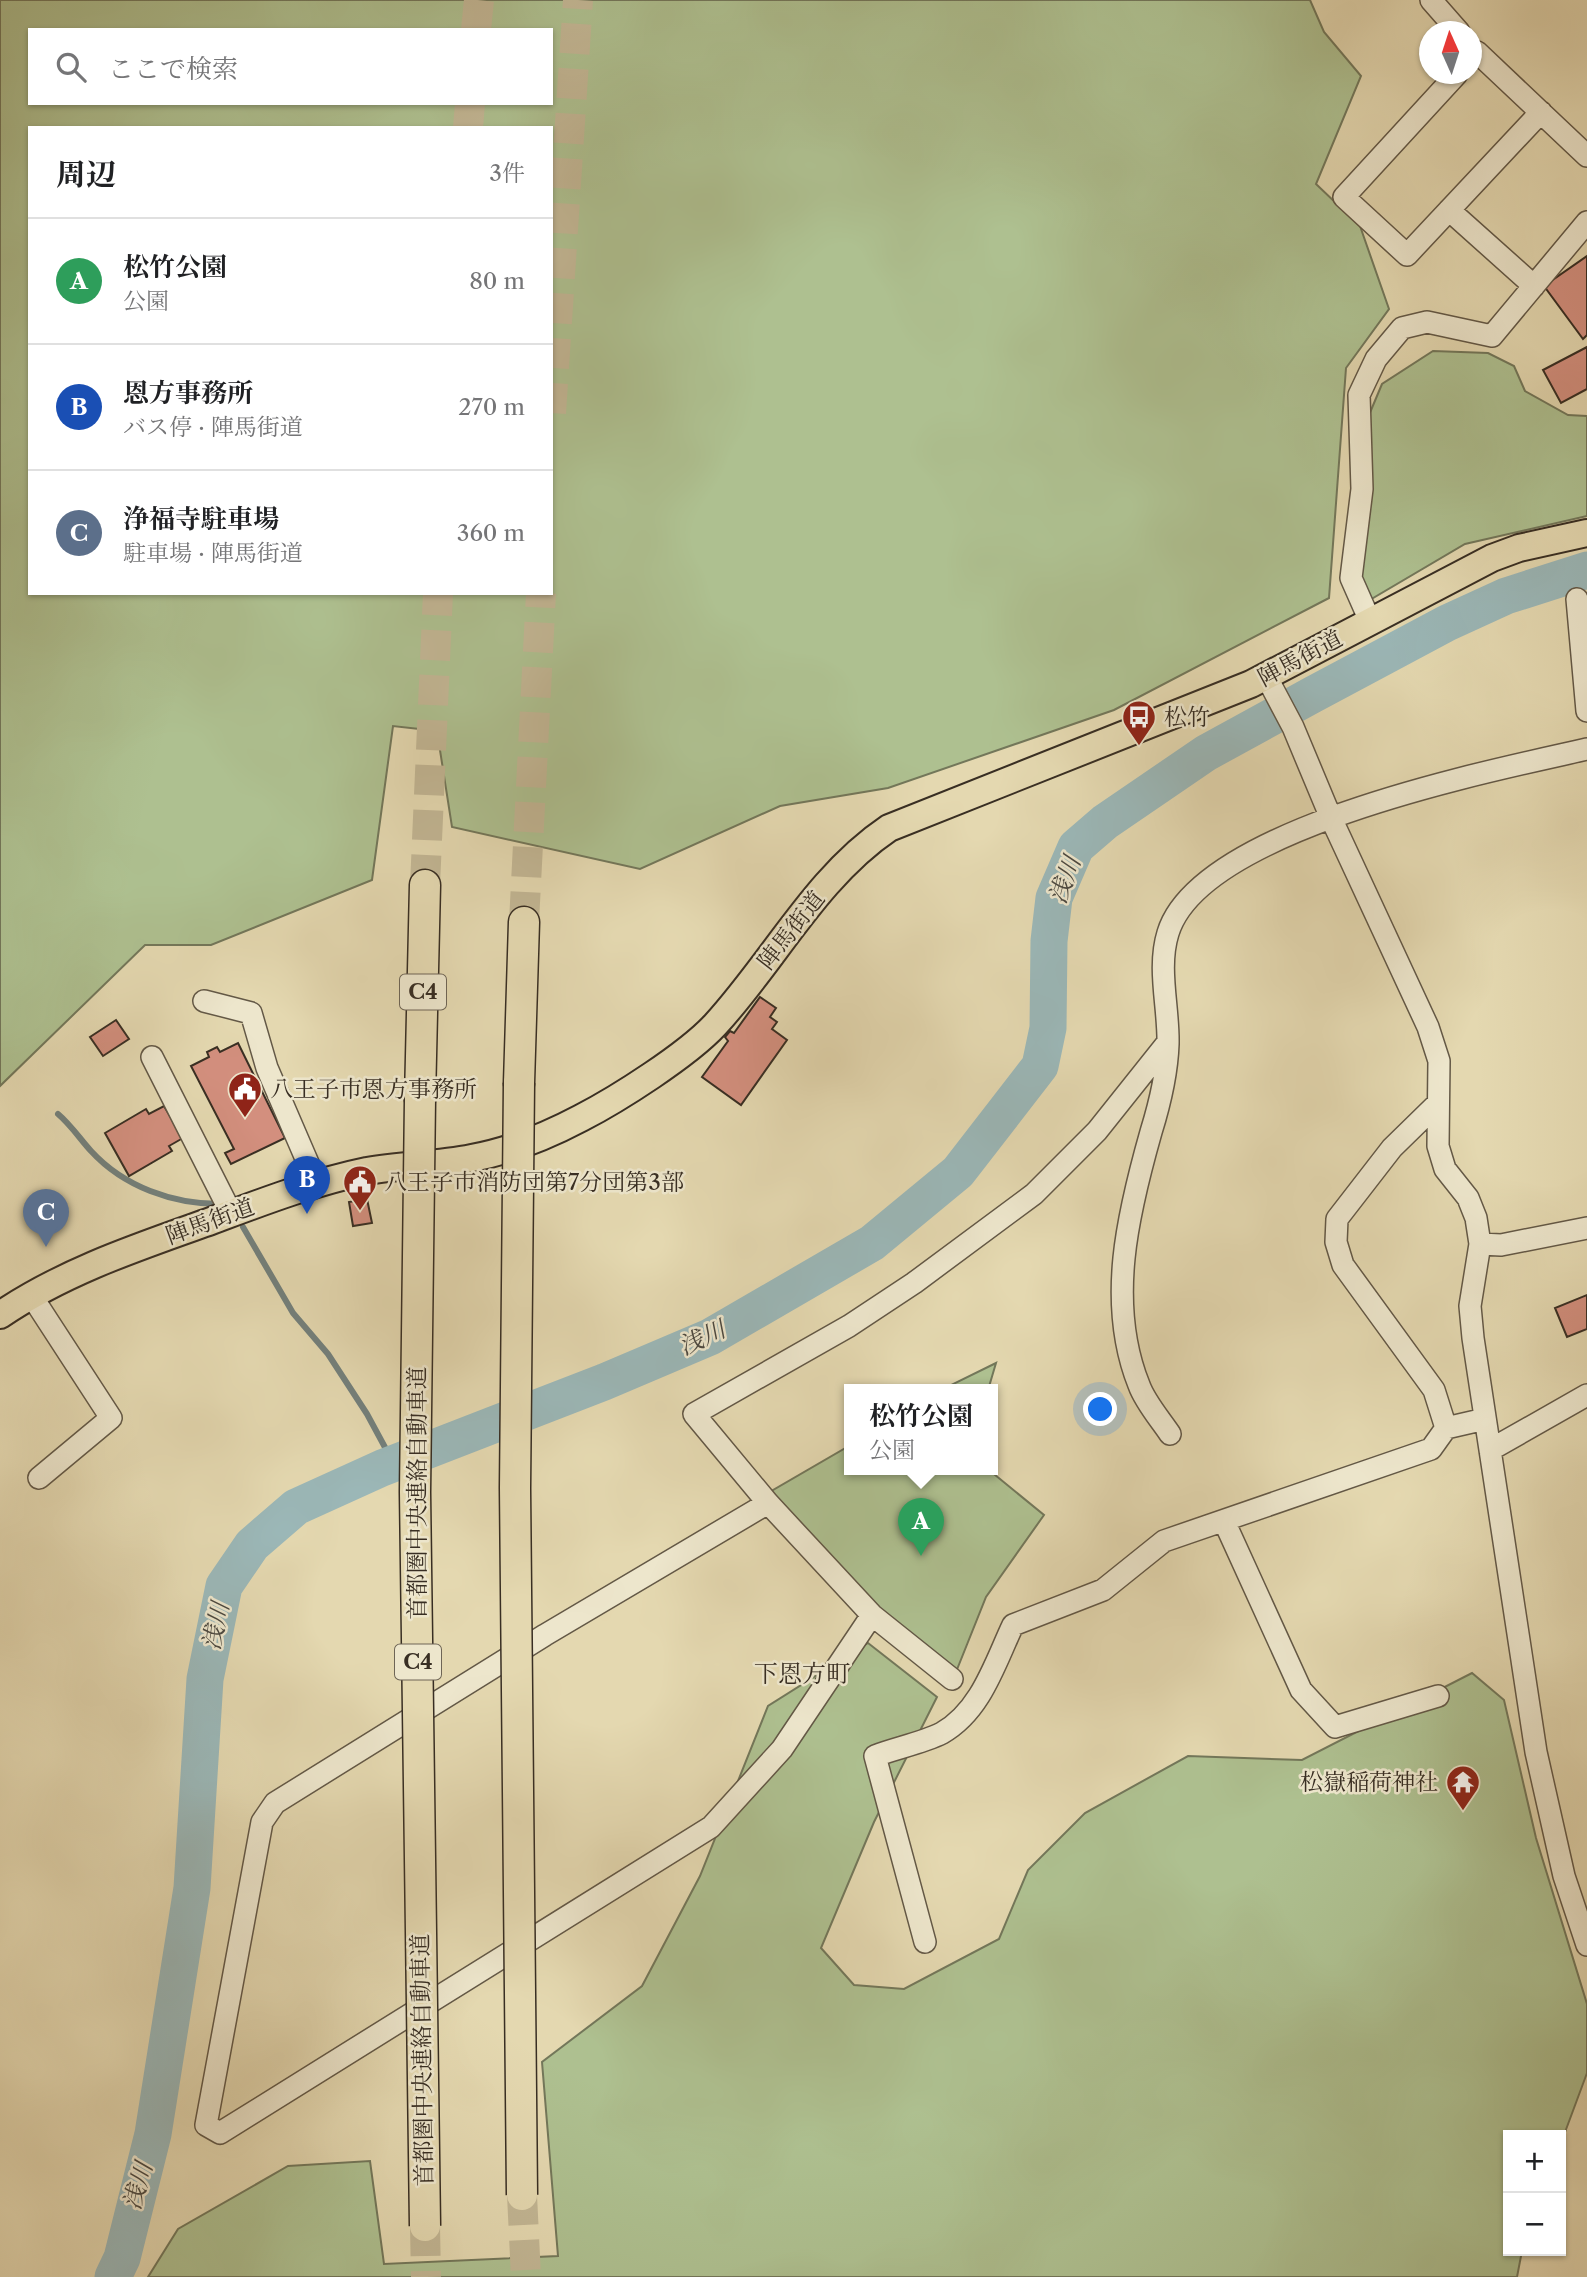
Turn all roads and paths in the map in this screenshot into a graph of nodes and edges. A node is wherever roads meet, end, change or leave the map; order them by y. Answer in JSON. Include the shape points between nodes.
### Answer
{"nodes":[{"id":1,"x":1431,"y":0,"type":"edge"},
{"id":2,"x":1449,"y":21,"type":"edge"},
{"id":3,"x":1482,"y":60,"type":"edge"},
{"id":4,"x":1448,"y":84,"type":"edge"},
{"id":5,"x":1541,"y":112,"type":"junction"},
{"id":6,"x":1587,"y":156,"type":"edge"},
{"id":7,"x":1449,"y":210,"type":"junction"},
{"id":8,"x":1587,"y":222,"type":"edge"},
{"id":9,"x":1534,"y":286,"type":"junction"},
{"id":10,"x":1587,"y":533,"type":"edge"},
{"id":11,"x":1577,"y":599,"type":"dead end"},
{"id":12,"x":1370,"y":621,"type":"junction"},
{"id":13,"x":1583,"y":640,"type":"edge"},
{"id":14,"x":1269,"y":682,"type":"junction"},
{"id":15,"x":1587,"y":711,"type":"edge"},
{"id":16,"x":1587,"y":749,"type":"edge"},
{"id":17,"x":1331,"y":818,"type":"junction"},
{"id":18,"x":425,"y":885,"type":"tunnel mouth"},
{"id":19,"x":524,"y":922,"type":"tunnel mouth"},
{"id":20,"x":204,"y":1001,"type":"dead end"},
{"id":21,"x":1168,"y":1042,"type":"junction"},
{"id":22,"x":152,"y":1057,"type":"dead end"},
{"id":23,"x":1436,"y":1105,"type":"junction"},
{"id":24,"x":317,"y":1184,"type":"junction"},
{"id":25,"x":231,"y":1213,"type":"junction"},
{"id":26,"x":1587,"y":1228,"type":"edge"},
{"id":27,"x":1480,"y":1244,"type":"junction"},
{"id":28,"x":31,"y":1294,"type":"junction"},
{"id":29,"x":0,"y":1315,"type":"edge"},
{"id":30,"x":1587,"y":1395,"type":"edge"},
{"id":31,"x":1485,"y":1419,"type":"junction"},
{"id":32,"x":1446,"y":1428,"type":"junction"},
{"id":33,"x":1170,"y":1434,"type":"dead end"},
{"id":34,"x":1490,"y":1450,"type":"junction"},
{"id":35,"x":38,"y":1478,"type":"dead end"},
{"id":36,"x":768,"y":1503,"type":"junction"},
{"id":37,"x":1224,"y":1521,"type":"junction"},
{"id":38,"x":872,"y":1615,"type":"junction"},
{"id":39,"x":952,"y":1679,"type":"dead end"},
{"id":40,"x":1438,"y":1696,"type":"dead end"},
{"id":41,"x":925,"y":1942,"type":"dead end"},
{"id":42,"x":1587,"y":1945,"type":"edge"},
{"id":43,"x":522,"y":2195,"type":"tunnel mouth"},
{"id":44,"x":425,"y":2226,"type":"tunnel mouth"}],
"edges":[{"from":1,"to":2,"type":"street"},
{"from":3,"to":5,"type":"street"},
{"from":4,"to":7,"type":"street","via":[[1344,197],[1407,255]]},
{"from":5,"to":6,"type":"street"},
{"from":5,"to":7,"type":"street"},
{"from":7,"to":9,"type":"street"},
{"from":8,"to":9,"type":"street"},
{"from":9,"to":12,"type":"street","via":[[1492,336],[1427,323],[1402,328],[1376,359],[1359,395],[1362,489],[1351,578]]},
{"from":10,"to":12,"type":"main road","name":"陣馬街道","via":[[1492,558]]},
{"from":11,"to":13,"type":"street"},
{"from":12,"to":14,"type":"main road","name":"陣馬街道"},
{"from":13,"to":15,"type":"street"},
{"from":14,"to":17,"type":"street"},
{"from":14,"to":24,"type":"main road","name":"陣馬街道","via":[[889,828],[859,848],[835,874],[713,1027],[584,1117],[499,1152],[368,1171]]},
{"from":16,"to":17,"type":"street","via":[[1408,790]]},
{"from":17,"to":21,"type":"street","via":[[1239,859],[1200,890],[1175,918],[1164,960]]},
{"from":17,"to":23,"type":"street","via":[[1428,1027],[1439,1061]]},
{"from":18,"to":44,"type":"highway","name":"首都圏中央連絡自動車道","number":"C4","bridge":true,"via":[[415,1492]]},
{"from":19,"to":43,"type":"highway","bridge":true,"via":[[515,1488]]},
{"from":20,"to":24,"type":"street","via":[[251,1013],[267,1068]]},
{"from":21,"to":33,"type":"street","via":[[1160,1102],[1130,1210],[1123,1312],[1129,1357],[1140,1389]]},
{"from":21,"to":36,"type":"street","via":[[1097,1131],[1034,1194],[849,1326],[694,1414]]},
{"from":22,"to":25,"type":"street"},
{"from":23,"to":27,"type":"street","via":[[1438,1146],[1445,1169],[1468,1198]]},
{"from":23,"to":32,"type":"street","via":[[1392,1148],[1337,1219],[1336,1242],[1343,1265],[1434,1390]]},
{"from":24,"to":25,"type":"main road","name":"陣馬街道"},
{"from":25,"to":28,"type":"main road","name":"陣馬街道","via":[[108,1258]]},
{"from":26,"to":27,"type":"street","via":[[1501,1245]]},
{"from":27,"to":31,"type":"street","via":[[1471,1306]]},
{"from":28,"to":29,"type":"main road","name":"陣馬街道"},
{"from":28,"to":35,"type":"street","via":[[111,1418]]},
{"from":30,"to":34,"type":"street"},
{"from":31,"to":32,"type":"street"},
{"from":31,"to":34,"type":"street"},
{"from":32,"to":37,"type":"street","via":[[1431,1449]]},
{"from":34,"to":42,"type":"street","via":[[1536,1752],[1564,1876]]},
{"from":36,"to":38,"type":"street"},
{"from":36,"to":38,"type":"street","via":[[275,1802],[262,1822],[206,2125],[220,2133],[711,1827],[782,1749]]},
{"from":37,"to":40,"type":"street","via":[[1301,1690],[1335,1727]]},
{"from":37,"to":41,"type":"street","via":[[1164,1541],[1103,1590],[1013,1625],[976,1702],[962,1719],[941,1733],[875,1756]]},
{"from":38,"to":39,"type":"street"}]}
